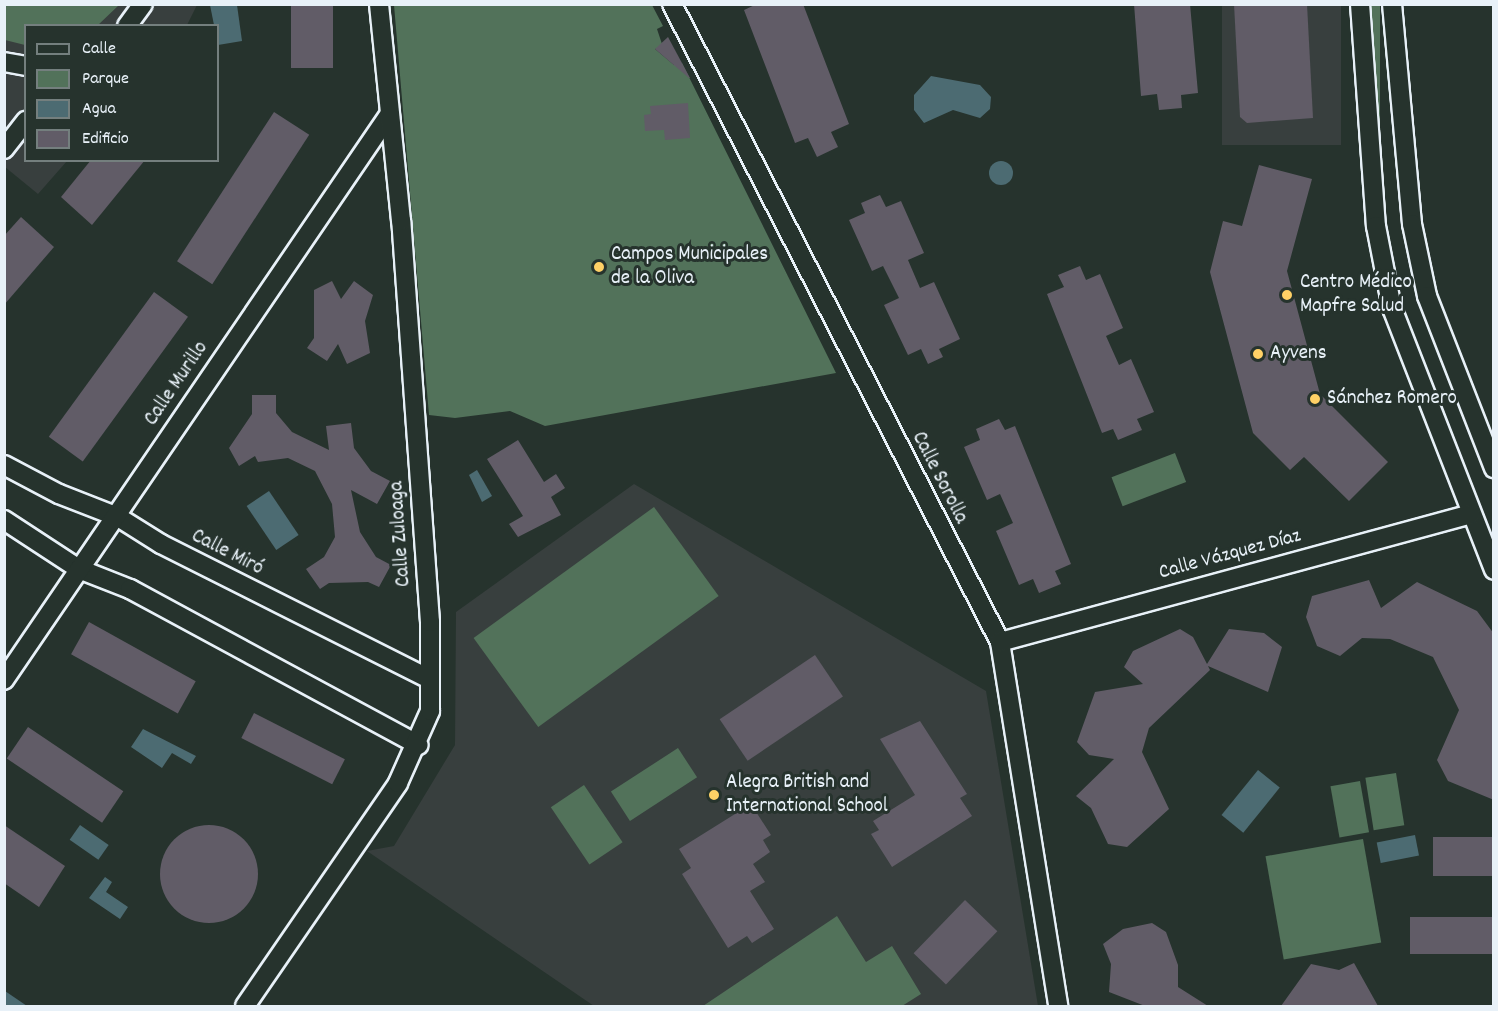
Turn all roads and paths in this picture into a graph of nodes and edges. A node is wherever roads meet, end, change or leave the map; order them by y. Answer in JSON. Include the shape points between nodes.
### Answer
{"nodes":[{"id":1,"x":143,"y":4,"type":"edge"},
{"id":2,"x":380,"y":4,"type":"edge"},
{"id":3,"x":672,"y":4,"type":"edge"},
{"id":4,"x":1360,"y":4,"type":"edge"},
{"id":5,"x":1392,"y":4,"type":"edge"},
{"id":6,"x":128,"y":24,"type":"edge"},
{"id":7,"x":4,"y":62,"type":"edge"},
{"id":8,"x":24,"y":66,"type":"edge"},
{"id":9,"x":389,"y":115,"type":"junction"},
{"id":10,"x":24,"y":124,"type":"edge"},
{"id":11,"x":4,"y":149,"type":"edge"},
{"id":12,"x":4,"y":465,"type":"edge"},
{"id":13,"x":1494,"y":468,"type":"edge"},
{"id":14,"x":1471,"y":514,"type":"junction"},
{"id":15,"x":118,"y":517,"type":"junction"},
{"id":16,"x":4,"y":520,"type":"edge"},
{"id":17,"x":80,"y":570,"type":"junction"},
{"id":18,"x":1494,"y":570,"type":"edge"},
{"id":19,"x":1000,"y":642,"type":"junction"},
{"id":20,"x":430,"y":679,"type":"junction"},
{"id":21,"x":4,"y":680,"type":"edge"},
{"id":22,"x":419,"y":745,"type":"junction"},
{"id":23,"x":245,"y":1006,"type":"edge"},
{"id":24,"x":1058,"y":1006,"type":"edge"}],
"edges":[{"from":1,"to":6,"type":"street"},
{"from":2,"to":9,"type":"street","name":"Calle Zuloaga"},
{"from":3,"to":19,"type":"street","name":"Calle Sorolla"},
{"from":4,"to":14,"type":"street","via":[[1376,226],[1392,308]]},
{"from":5,"to":13,"type":"street","via":[[1412,224],[1427,296]]},
{"from":7,"to":8,"type":"street"},
{"from":9,"to":15,"type":"street","name":"Calle Murillo"},
{"from":9,"to":20,"type":"street","name":"Calle Zuloaga","via":[[397,169]]},
{"from":10,"to":11,"type":"street"},
{"from":12,"to":15,"type":"street","name":"Calle Miró","via":[[59,495]]},
{"from":14,"to":18,"type":"street"},
{"from":14,"to":19,"type":"street","name":"Calle Vázquez Díaz"},
{"from":15,"to":17,"type":"street","name":"Calle Murillo"},
{"from":15,"to":20,"type":"street","name":"Calle Miró","via":[[172,550]]},
{"from":16,"to":17,"type":"street"},
{"from":17,"to":21,"type":"street","name":"Calle Murillo"},
{"from":17,"to":22,"type":"street","via":[[130,589]]},
{"from":19,"to":24,"type":"street","name":"Calle Sorolla"},
{"from":20,"to":22,"type":"street","name":"Calle Zuloaga","via":[[430,711]]},
{"from":22,"to":23,"type":"street","name":"Calle Zuloaga"}]}
